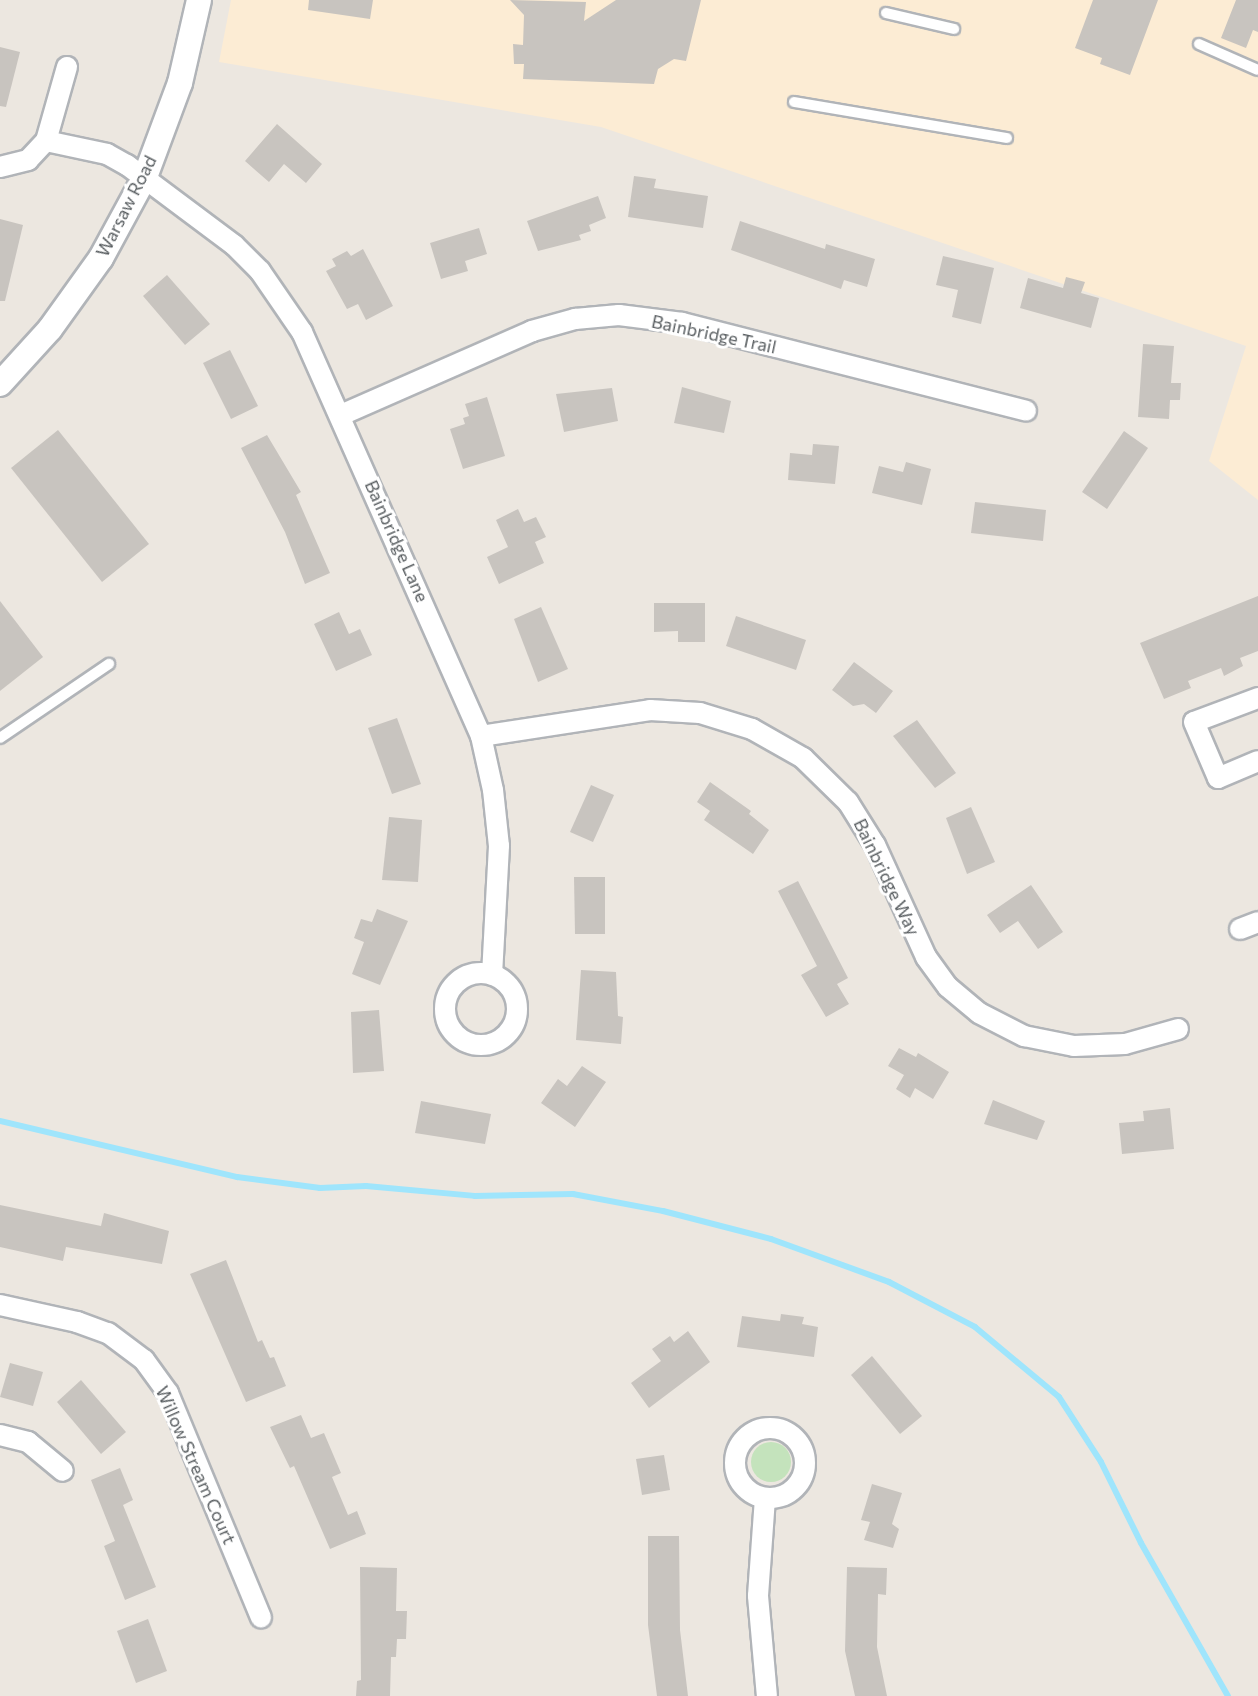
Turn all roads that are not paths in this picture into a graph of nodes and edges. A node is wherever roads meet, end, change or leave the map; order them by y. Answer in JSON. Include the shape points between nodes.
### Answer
{"nodes":[{"id":1,"x":199,"y":0,"type":"edge"},
{"id":2,"x":886,"y":13,"type":"dead end"},
{"id":3,"x":954,"y":29,"type":"dead end"},
{"id":4,"x":1199,"y":44,"type":"dead end"},
{"id":5,"x":67,"y":67,"type":"dead end"},
{"id":6,"x":1258,"y":70,"type":"edge"},
{"id":7,"x":794,"y":102,"type":"dead end"},
{"id":8,"x":1007,"y":138,"type":"dead end"},
{"id":9,"x":46,"y":141,"type":"junction"},
{"id":10,"x":0,"y":167,"type":"edge"},
{"id":11,"x":145,"y":177,"type":"junction"},
{"id":12,"x":0,"y":384,"type":"edge"},
{"id":13,"x":1026,"y":411,"type":"dead end"},
{"id":14,"x":341,"y":415,"type":"junction"},
{"id":15,"x":108,"y":664,"type":"dead end"},
{"id":16,"x":1258,"y":698,"type":"edge"},
{"id":17,"x":481,"y":736,"type":"junction"},
{"id":18,"x":0,"y":738,"type":"edge"},
{"id":19,"x":1258,"y":761,"type":"edge"},
{"id":20,"x":492,"y":975,"type":"dead end"},
{"id":21,"x":1178,"y":1029,"type":"dead end"},
{"id":22,"x":0,"y":1305,"type":"edge"},
{"id":23,"x":0,"y":1435,"type":"edge"},
{"id":24,"x":63,"y":1471,"type":"dead end"},
{"id":25,"x":765,"y":1498,"type":"dead end"},
{"id":26,"x":261,"y":1618,"type":"dead end"},
{"id":27,"x":767,"y":1696,"type":"edge"}],
"edges":[{"from":1,"to":11,"type":"street","name":"Warsaw Road","via":[[180,83]]},
{"from":2,"to":3,"type":"lane"},
{"from":4,"to":6,"type":"lane"},
{"from":5,"to":9,"type":"street"},
{"from":7,"to":8,"type":"lane"},
{"from":9,"to":10,"type":"street","via":[[28,160]]},
{"from":9,"to":11,"type":"street","name":"Bainbridge Lane","via":[[106,154]]},
{"from":11,"to":12,"type":"street","name":"Warsaw Road","via":[[101,258],[50,329]]},
{"from":11,"to":14,"type":"street","name":"Bainbridge Lane","via":[[206,221],[260,271],[302,332]]},
{"from":13,"to":14,"type":"street","name":"Bainbridge Trail","via":[[682,322],[620,315],[575,320],[532,331]]},
{"from":14,"to":17,"type":"street","name":"Bainbridge Lane"},
{"from":15,"to":18,"type":"lane"},
{"from":16,"to":19,"type":"street","via":[[1194,722],[1218,778]]},
{"from":17,"to":20,"type":"street","name":"Bainbridge Lane","via":[[493,790],[499,846]]},
{"from":17,"to":21,"type":"street","name":"Bainbridge Way","via":[[650,710],[700,713],[752,729],[803,758],[848,802],[874,845],[926,957],[948,987],[979,1013],[1024,1036],[1074,1046],[1125,1044]]},
{"from":22,"to":26,"type":"street","name":"Willow Stream Court","via":[[77,1322],[108,1334],[144,1360],[168,1393]]},
{"from":23,"to":24,"type":"street","via":[[28,1442]]},
{"from":25,"to":27,"type":"street","via":[[758,1596]]}]}
